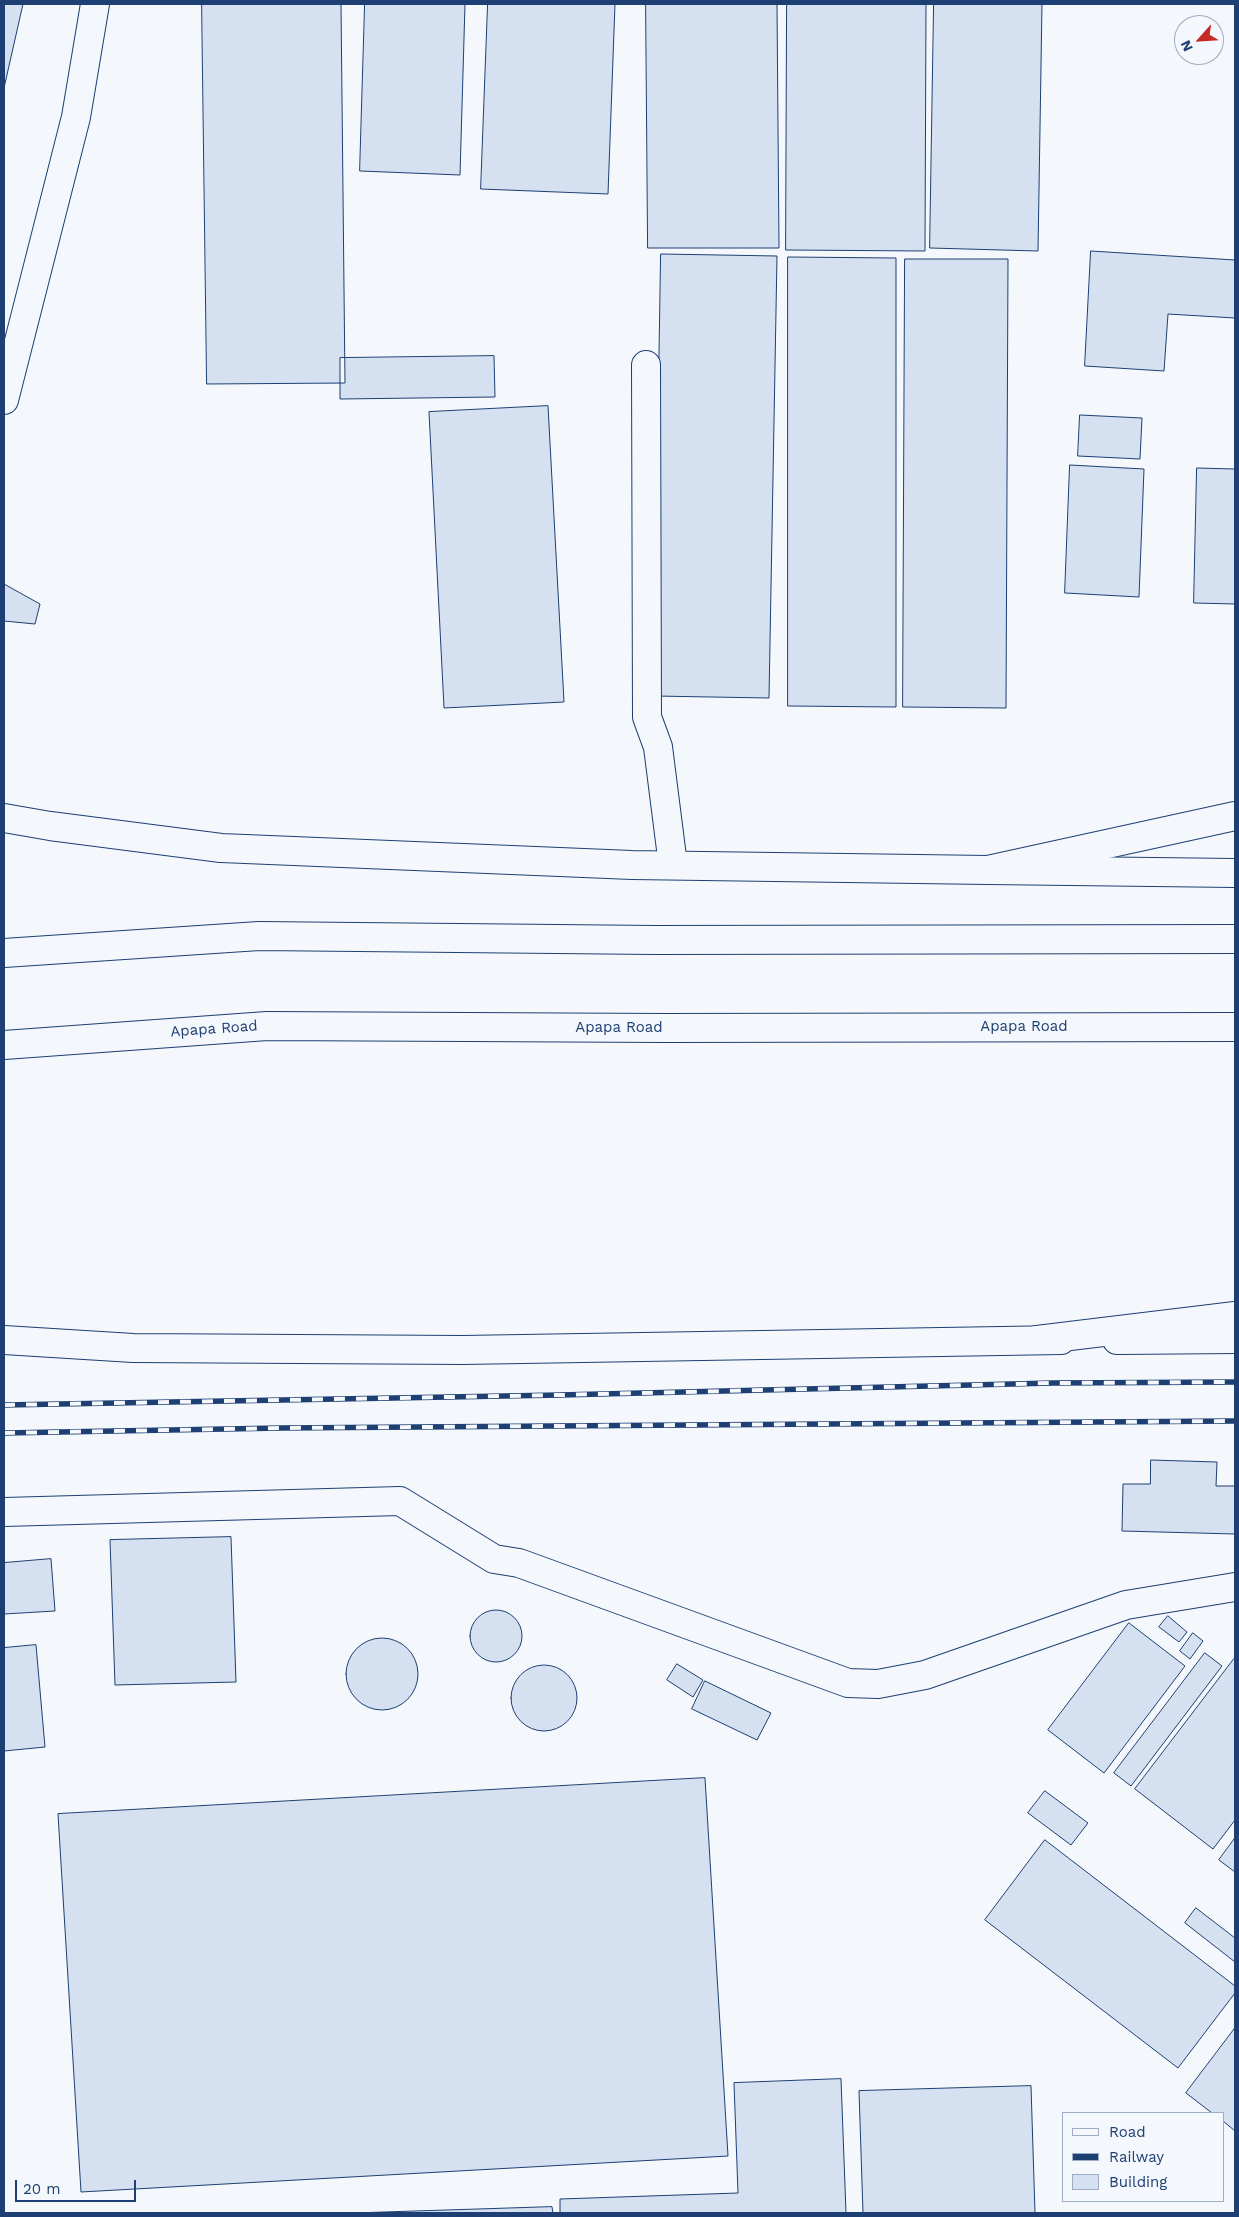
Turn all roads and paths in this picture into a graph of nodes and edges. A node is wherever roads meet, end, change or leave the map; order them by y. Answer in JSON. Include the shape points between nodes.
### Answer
{"nodes":[{"id":1,"x":95,"y":4,"type":"edge"},
{"id":2,"x":646,"y":366,"type":"dead end"},
{"id":3,"x":4,"y":400,"type":"edge"},
{"id":4,"x":1235,"y":816,"type":"edge"},
{"id":5,"x":4,"y":818,"type":"edge"},
{"id":6,"x":674,"y":865,"type":"junction"},
{"id":7,"x":988,"y":870,"type":"junction"},
{"id":8,"x":1235,"y":872,"type":"edge"},
{"id":9,"x":1235,"y":938,"type":"edge"},
{"id":10,"x":4,"y":953,"type":"edge"},
{"id":11,"x":1235,"y":1027,"type":"edge"},
{"id":12,"x":4,"y":1045,"type":"edge"},
{"id":13,"x":1235,"y":1316,"type":"edge"},
{"id":14,"x":1235,"y":1339,"type":"edge"},
{"id":15,"x":4,"y":1340,"type":"edge"},
{"id":16,"x":1037,"y":1340,"type":"junction"},
{"id":17,"x":4,"y":1512,"type":"edge"},
{"id":18,"x":1235,"y":1587,"type":"edge"}],
"edges":[{"from":1,"to":3,"type":"main road","via":[[76,117]]},
{"from":2,"to":6,"type":"main road","via":[[647,717],[658,747]]},
{"from":4,"to":7,"type":"main road"},
{"from":5,"to":6,"type":"main road","via":[[221,848]]},
{"from":6,"to":7,"type":"main road"},
{"from":7,"to":8,"type":"main road"},
{"from":9,"to":10,"type":"main road","via":[[655,940],[259,936]]},
{"from":11,"to":12,"type":"main road","name":"Apapa Road","via":[[267,1026]]},
{"from":13,"to":16,"type":"main road"},
{"from":14,"to":16,"type":"main road"},
{"from":15,"to":16,"type":"main road","via":[[133,1348],[453,1350]]},
{"from":17,"to":18,"type":"main road","via":[[400,1502],[494,1559],[519,1563],[848,1683],[878,1684],[925,1675],[1126,1605]]}]}
